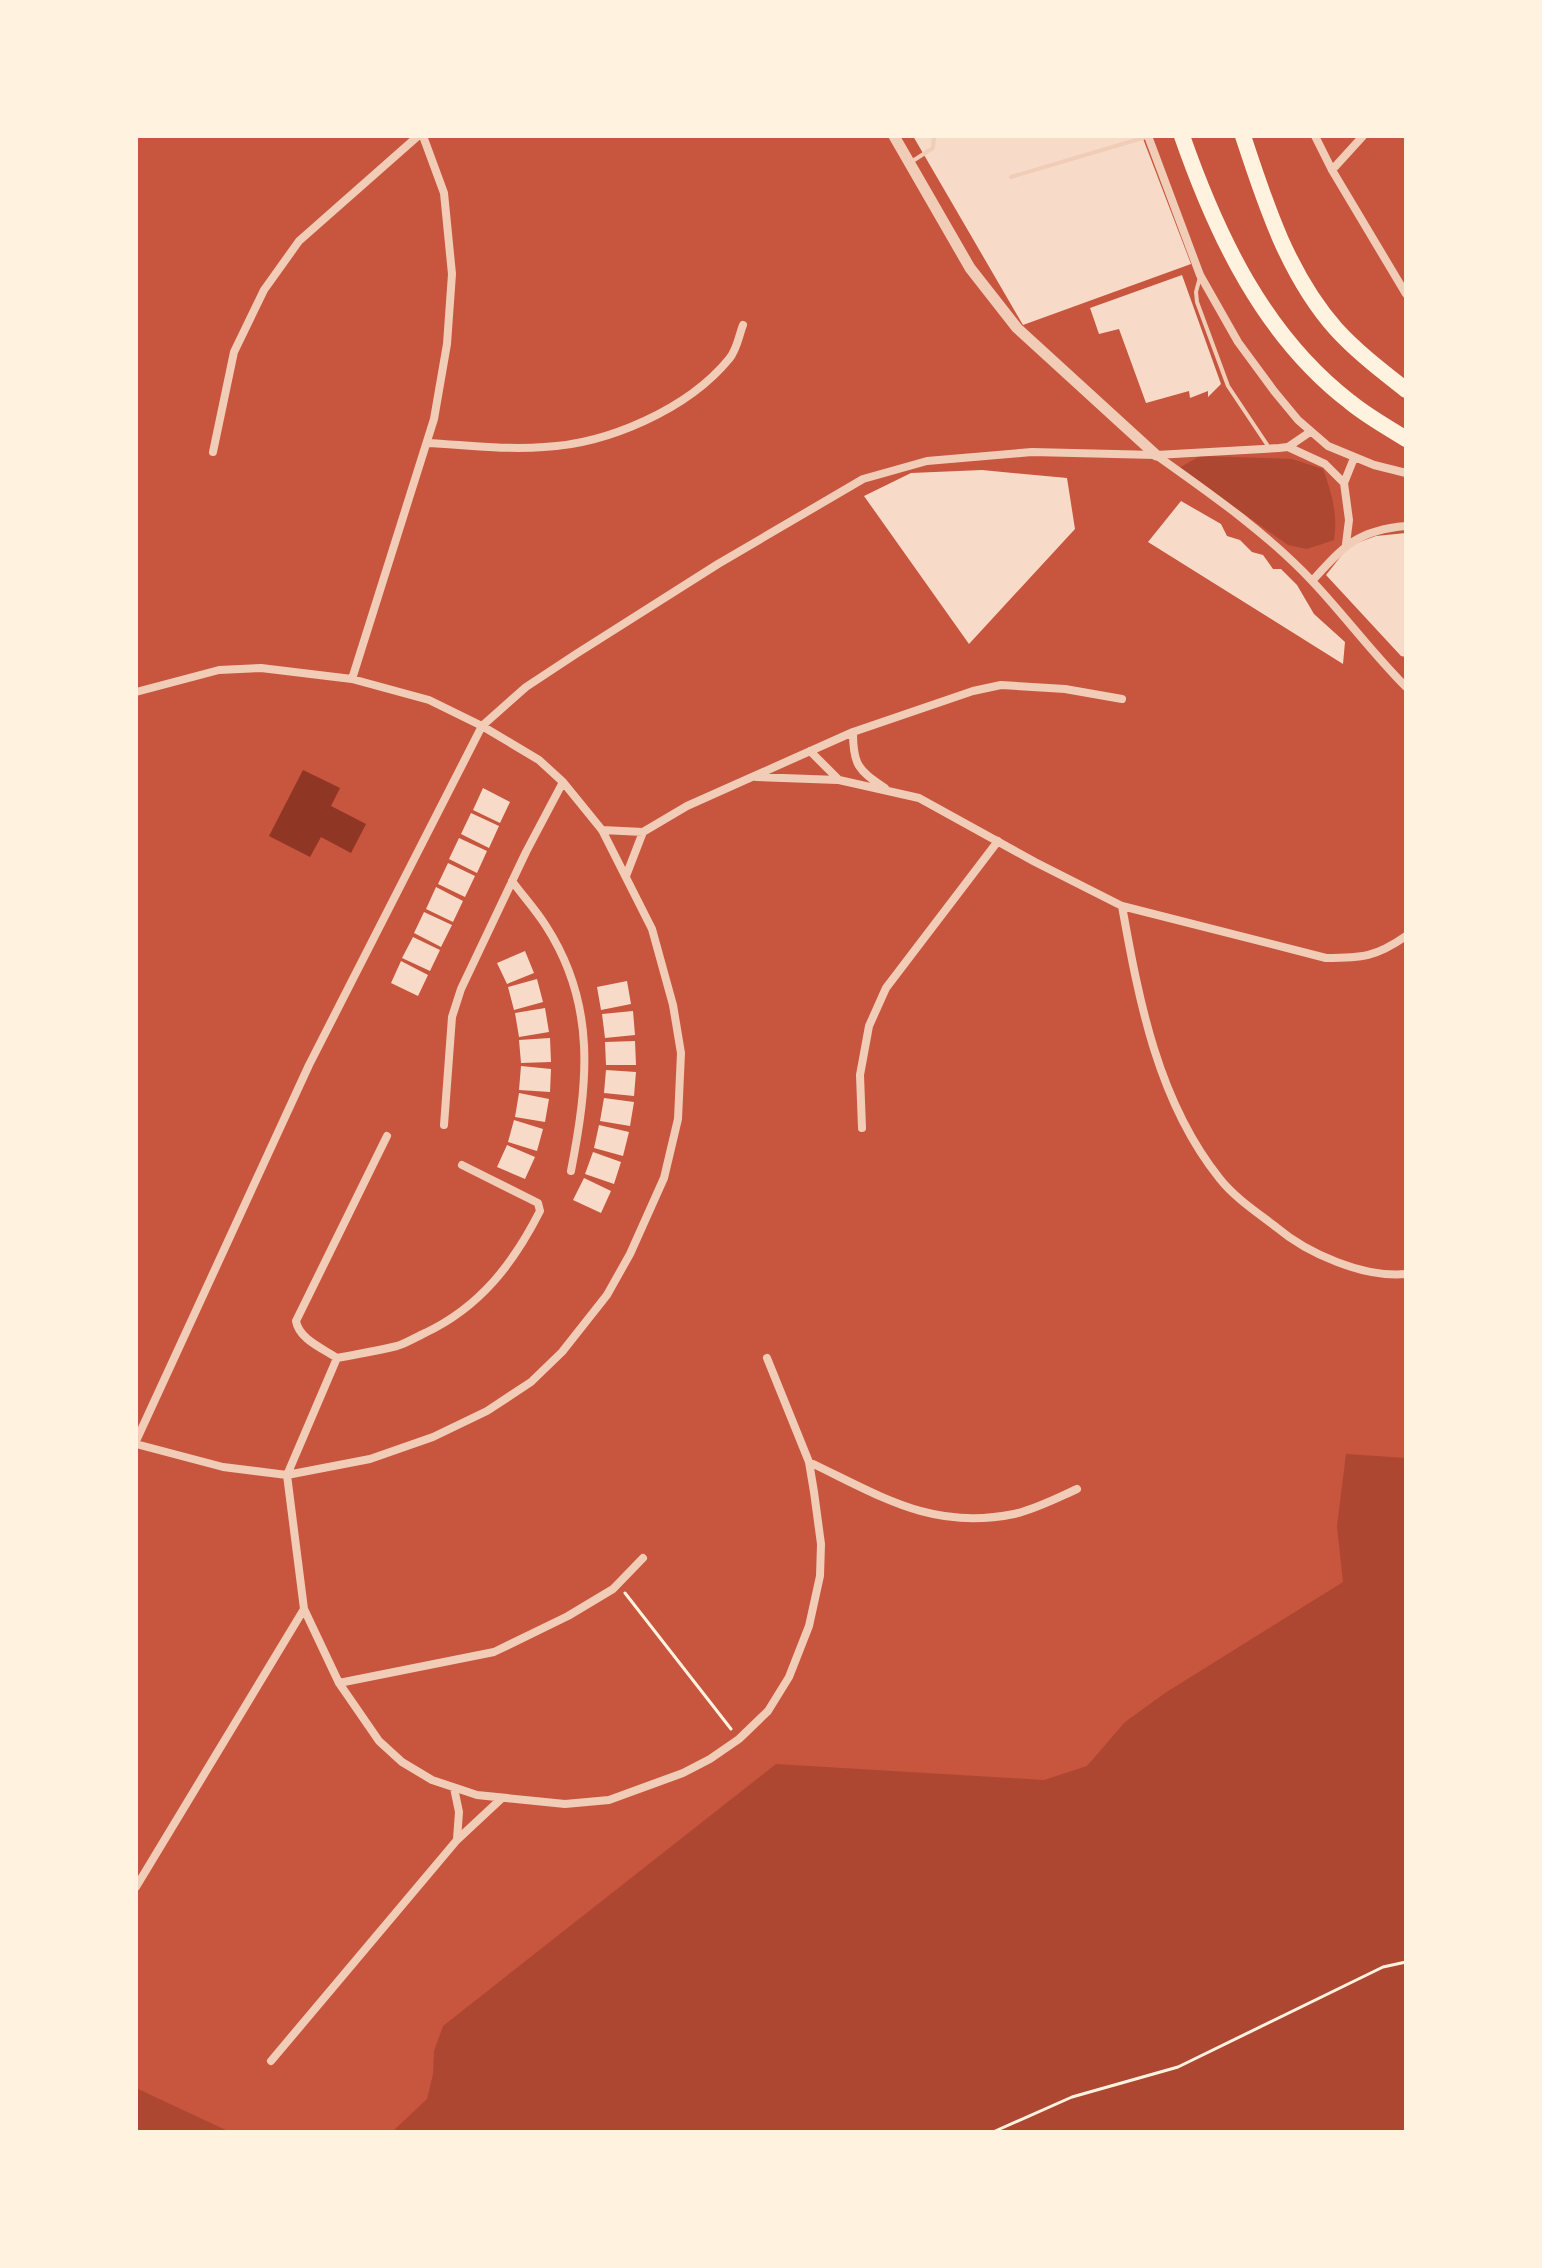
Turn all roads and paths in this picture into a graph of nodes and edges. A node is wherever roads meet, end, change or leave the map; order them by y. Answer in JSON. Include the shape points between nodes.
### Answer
{"nodes":[{"id":1,"x":421,"y":136,"type":"edge"},
{"id":2,"x":894,"y":136,"type":"edge"},
{"id":3,"x":934,"y":136,"type":"edge"},
{"id":4,"x":1148,"y":136,"type":"edge"},
{"id":5,"x":1182,"y":136,"type":"edge"},
{"id":6,"x":1243,"y":136,"type":"edge"},
{"id":7,"x":1315,"y":136,"type":"edge"},
{"id":8,"x":1363,"y":136,"type":"edge"},
{"id":9,"x":911,"y":162,"type":"junction"},
{"id":10,"x":1332,"y":170,"type":"junction"},
{"id":11,"x":1011,"y":177,"type":"dead end"},
{"id":12,"x":1200,"y":275,"type":"junction"},
{"id":13,"x":1406,"y":294,"type":"edge"},
{"id":14,"x":743,"y":325,"type":"dead end"},
{"id":15,"x":1406,"y":390,"type":"edge"},
{"id":16,"x":1310,"y":432,"type":"junction"},
{"id":17,"x":1406,"y":439,"type":"edge"},
{"id":18,"x":427,"y":443,"type":"junction"},
{"id":19,"x":1288,"y":447,"type":"junction"},
{"id":20,"x":1269,"y":448,"type":"junction"},
{"id":21,"x":213,"y":452,"type":"dead end"},
{"id":22,"x":1156,"y":455,"type":"junction"},
{"id":23,"x":1354,"y":458,"type":"junction"},
{"id":24,"x":1406,"y":473,"type":"edge"},
{"id":25,"x":1344,"y":483,"type":"junction"},
{"id":26,"x":1406,"y":526,"type":"edge"},
{"id":27,"x":1346,"y":544,"type":"junction"},
{"id":28,"x":1312,"y":581,"type":"junction"},
{"id":29,"x":352,"y":679,"type":"junction"},
{"id":30,"x":1406,"y":687,"type":"edge"},
{"id":31,"x":136,"y":692,"type":"edge"},
{"id":32,"x":1122,"y":699,"type":"dead end"},
{"id":33,"x":482,"y":726,"type":"junction"},
{"id":34,"x":853,"y":732,"type":"junction"},
{"id":35,"x":810,"y":751,"type":"junction"},
{"id":36,"x":751,"y":777,"type":"junction"},
{"id":37,"x":839,"y":780,"type":"junction"},
{"id":38,"x":563,"y":782,"type":"junction"},
{"id":39,"x":889,"y":791,"type":"junction"},
{"id":40,"x":602,"y":830,"type":"junction"},
{"id":41,"x":643,"y":832,"type":"junction"},
{"id":42,"x":998,"y":841,"type":"junction"},
{"id":43,"x":626,"y":876,"type":"junction"},
{"id":44,"x":512,"y":881,"type":"junction"},
{"id":45,"x":1122,"y":906,"type":"junction"},
{"id":46,"x":1406,"y":936,"type":"edge"},
{"id":47,"x":444,"y":1125,"type":"dead end"},
{"id":48,"x":862,"y":1128,"type":"dead end"},
{"id":49,"x":387,"y":1136,"type":"dead end"},
{"id":50,"x":462,"y":1165,"type":"dead end"},
{"id":51,"x":571,"y":1171,"type":"dead end"},
{"id":52,"x":1406,"y":1274,"type":"edge"},
{"id":53,"x":337,"y":1358,"type":"junction"},
{"id":54,"x":767,"y":1358,"type":"dead end"},
{"id":55,"x":136,"y":1442,"type":"edge"},
{"id":56,"x":809,"y":1462,"type":"junction"},
{"id":57,"x":287,"y":1475,"type":"junction"},
{"id":58,"x":1077,"y":1489,"type":"dead end"},
{"id":59,"x":643,"y":1558,"type":"dead end"},
{"id":60,"x":618,"y":1584,"type":"junction"},
{"id":61,"x":304,"y":1609,"type":"junction"},
{"id":62,"x":339,"y":1683,"type":"junction"},
{"id":63,"x":739,"y":1739,"type":"junction"},
{"id":64,"x":454,"y":1788,"type":"junction"},
{"id":65,"x":502,"y":1798,"type":"junction"},
{"id":66,"x":457,"y":1840,"type":"junction"},
{"id":67,"x":136,"y":1887,"type":"edge"},
{"id":68,"x":1406,"y":1962,"type":"edge"},
{"id":69,"x":271,"y":2061,"type":"dead end"},
{"id":70,"x":993,"y":2132,"type":"edge"}],
"edges":[{"from":1,"to":18,"type":"street","via":[[444,193],[452,274],[447,344]]},
{"from":1,"to":21,"type":"street","via":[[299,241],[264,290],[234,352]]},
{"from":2,"to":9,"type":"street"},
{"from":3,"to":9,"type":"lane","via":[[933,148]]},
{"from":4,"to":11,"type":"lane"},
{"from":4,"to":12,"type":"street"},
{"from":5,"to":17,"type":"highway","via":[[1207,203],[1270,320],[1349,402]]},
{"from":6,"to":15,"type":"highway","via":[[1269,215],[1298,273],[1335,328]]},
{"from":7,"to":10,"type":"street"},
{"from":8,"to":10,"type":"street"},
{"from":9,"to":22,"type":"street","via":[[970,268],[1017,328]]},
{"from":10,"to":13,"type":"street"},
{"from":12,"to":16,"type":"street","via":[[1238,342]]},
{"from":12,"to":20,"type":"lane","via":[[1197,302],[1228,386]]},
{"from":14,"to":18,"type":"street","via":[[732,356],[706,382],[606,437],[546,447]]},
{"from":16,"to":19,"type":"street"},
{"from":16,"to":23,"type":"street"},
{"from":18,"to":29,"type":"street"},
{"from":19,"to":20,"type":"street"},
{"from":19,"to":25,"type":"street","via":[[1325,464]]},
{"from":20,"to":22,"type":"street"},
{"from":22,"to":28,"type":"street","via":[[1218,498]]},
{"from":22,"to":33,"type":"street","via":[[1017,453],[927,461],[863,479],[576,654],[526,687]]},
{"from":23,"to":24,"type":"street"},
{"from":23,"to":25,"type":"street"},
{"from":25,"to":27,"type":"street"},
{"from":26,"to":27,"type":"street"},
{"from":27,"to":28,"type":"street"},
{"from":28,"to":30,"type":"street"},
{"from":29,"to":31,"type":"street","via":[[261,668],[219,670]]},
{"from":29,"to":33,"type":"street","via":[[429,700]]},
{"from":32,"to":34,"type":"street","via":[[1001,685]]},
{"from":33,"to":38,"type":"street","via":[[539,760]]},
{"from":33,"to":55,"type":"street","via":[[309,1065]]},
{"from":34,"to":35,"type":"street"},
{"from":34,"to":39,"type":"street","via":[[856,763]]},
{"from":35,"to":36,"type":"street"},
{"from":35,"to":37,"type":"street"},
{"from":36,"to":37,"type":"street"},
{"from":36,"to":41,"type":"street"},
{"from":37,"to":39,"type":"street"},
{"from":38,"to":40,"type":"street"},
{"from":38,"to":44,"type":"street"},
{"from":39,"to":42,"type":"street","via":[[919,798]]},
{"from":40,"to":41,"type":"street"},
{"from":40,"to":43,"type":"street"},
{"from":41,"to":43,"type":"street"},
{"from":42,"to":45,"type":"street"},
{"from":42,"to":48,"type":"street","via":[[886,988],[869,1026],[860,1075]]},
{"from":43,"to":57,"type":"street","via":[[652,929],[681,1053],[678,1119],[664,1178],[607,1295],[531,1382],[487,1411],[370,1459]]},
{"from":44,"to":47,"type":"street","via":[[452,1017]]},
{"from":44,"to":51,"type":"street","via":[[546,926],[578,1000],[586,1048]]},
{"from":45,"to":46,"type":"street","via":[[1326,958],[1384,952]]},
{"from":45,"to":52,"type":"street","via":[[1166,1084],[1187,1132],[1222,1182],[1293,1242],[1337,1263]]},
{"from":49,"to":53,"type":"street","via":[[296,1321],[303,1336]]},
{"from":50,"to":53,"type":"street","via":[[538,1203],[540,1211],[528,1236],[498,1280],[447,1322],[400,1345]]},
{"from":53,"to":57,"type":"street"},
{"from":54,"to":56,"type":"street"},
{"from":55,"to":57,"type":"street","via":[[223,1467]]},
{"from":56,"to":58,"type":"street","via":[[939,1517],[1013,1514]]},
{"from":56,"to":63,"type":"street","via":[[821,1544],[809,1626],[789,1677],[768,1711]]},
{"from":57,"to":61,"type":"street"},
{"from":59,"to":60,"type":"street"},
{"from":60,"to":62,"type":"street","via":[[568,1616],[494,1652]]},
{"from":60,"to":63,"type":"path"},
{"from":61,"to":62,"type":"street"},
{"from":61,"to":67,"type":"street"},
{"from":62,"to":64,"type":"street","via":[[379,1741],[402,1762]]},
{"from":63,"to":65,"type":"street","via":[[683,1773],[609,1800],[565,1804]]},
{"from":64,"to":65,"type":"street"},
{"from":64,"to":66,"type":"street"},
{"from":65,"to":66,"type":"street"},
{"from":66,"to":69,"type":"street"},
{"from":68,"to":70,"type":"path","via":[[1383,1967],[1178,2067],[1072,2097]]}]}
